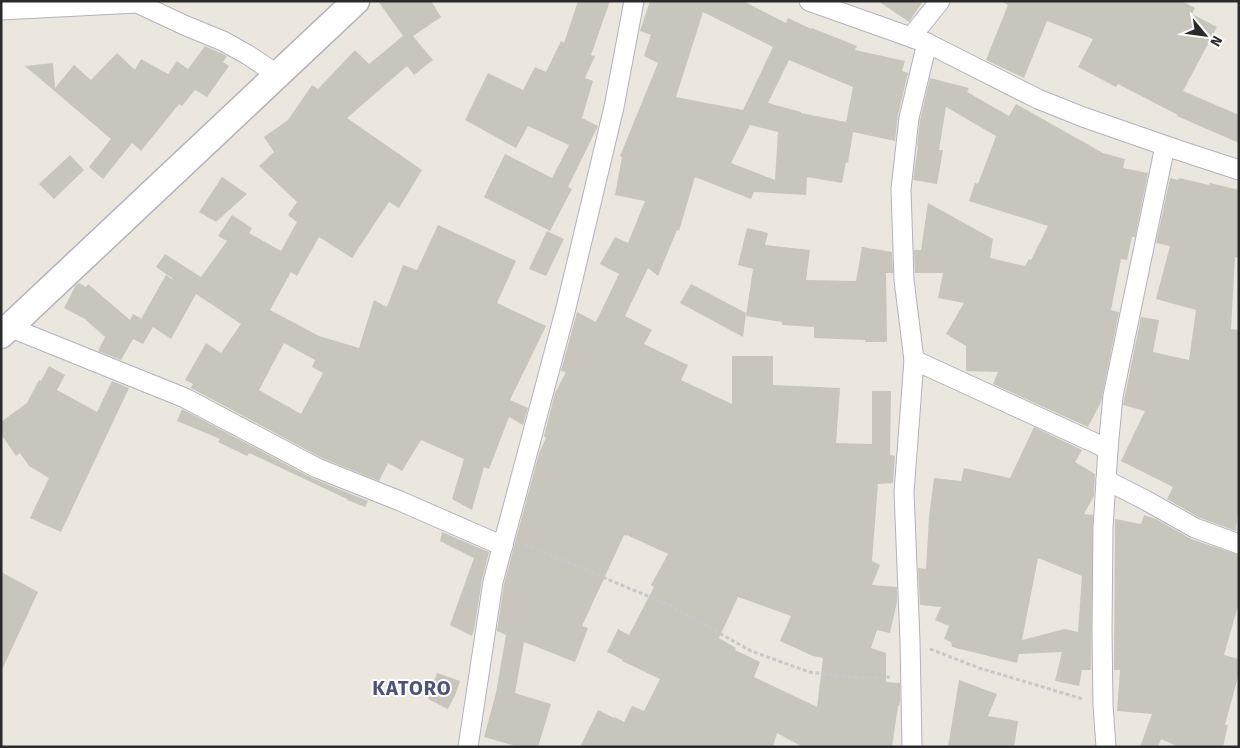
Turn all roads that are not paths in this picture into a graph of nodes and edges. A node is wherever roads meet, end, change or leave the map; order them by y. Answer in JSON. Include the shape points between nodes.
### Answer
{"nodes":[{"id":1,"x":356,"y":1,"type":"edge"},
{"id":2,"x":634,"y":1,"type":"edge"},
{"id":3,"x":809,"y":1,"type":"edge"},
{"id":4,"x":940,"y":1,"type":"edge"},
{"id":5,"x":138,"y":2,"type":"edge"},
{"id":6,"x":1,"y":10,"type":"edge"},
{"id":7,"x":919,"y":40,"type":"junction"},
{"id":8,"x":278,"y":75,"type":"junction"},
{"id":9,"x":1165,"y":146,"type":"junction"},
{"id":10,"x":1239,"y":170,"type":"edge"},
{"id":11,"x":5,"y":331,"type":"edge"},
{"id":12,"x":914,"y":360,"type":"junction"},
{"id":13,"x":1108,"y":448,"type":"junction"},
{"id":14,"x":1106,"y":480,"type":"junction"},
{"id":15,"x":1239,"y":544,"type":"edge"},
{"id":16,"x":503,"y":546,"type":"junction"},
{"id":17,"x":470,"y":746,"type":"edge"},
{"id":18,"x":912,"y":747,"type":"edge"},
{"id":19,"x":1106,"y":747,"type":"edge"}],
"edges":[{"from":1,"to":8,"type":"street"},
{"from":2,"to":16,"type":"street","via":[[614,107],[566,308]]},
{"from":3,"to":7,"type":"street"},
{"from":4,"to":7,"type":"street"},
{"from":5,"to":6,"type":"street"},
{"from":5,"to":8,"type":"street","via":[[223,41]]},
{"from":7,"to":9,"type":"street","via":[[1038,99]]},
{"from":7,"to":12,"type":"street","via":[[901,190],[904,280]]},
{"from":8,"to":11,"type":"street"},
{"from":9,"to":10,"type":"street"},
{"from":9,"to":13,"type":"street","via":[[1113,396]]},
{"from":11,"to":16,"type":"street","via":[[185,398],[317,468]]},
{"from":12,"to":13,"type":"street"},
{"from":12,"to":18,"type":"street","via":[[904,492]]},
{"from":13,"to":14,"type":"street"},
{"from":14,"to":15,"type":"street","via":[[1195,528]]},
{"from":14,"to":19,"type":"street","via":[[1103,528]]},
{"from":16,"to":17,"type":"street","via":[[493,582]]}]}
